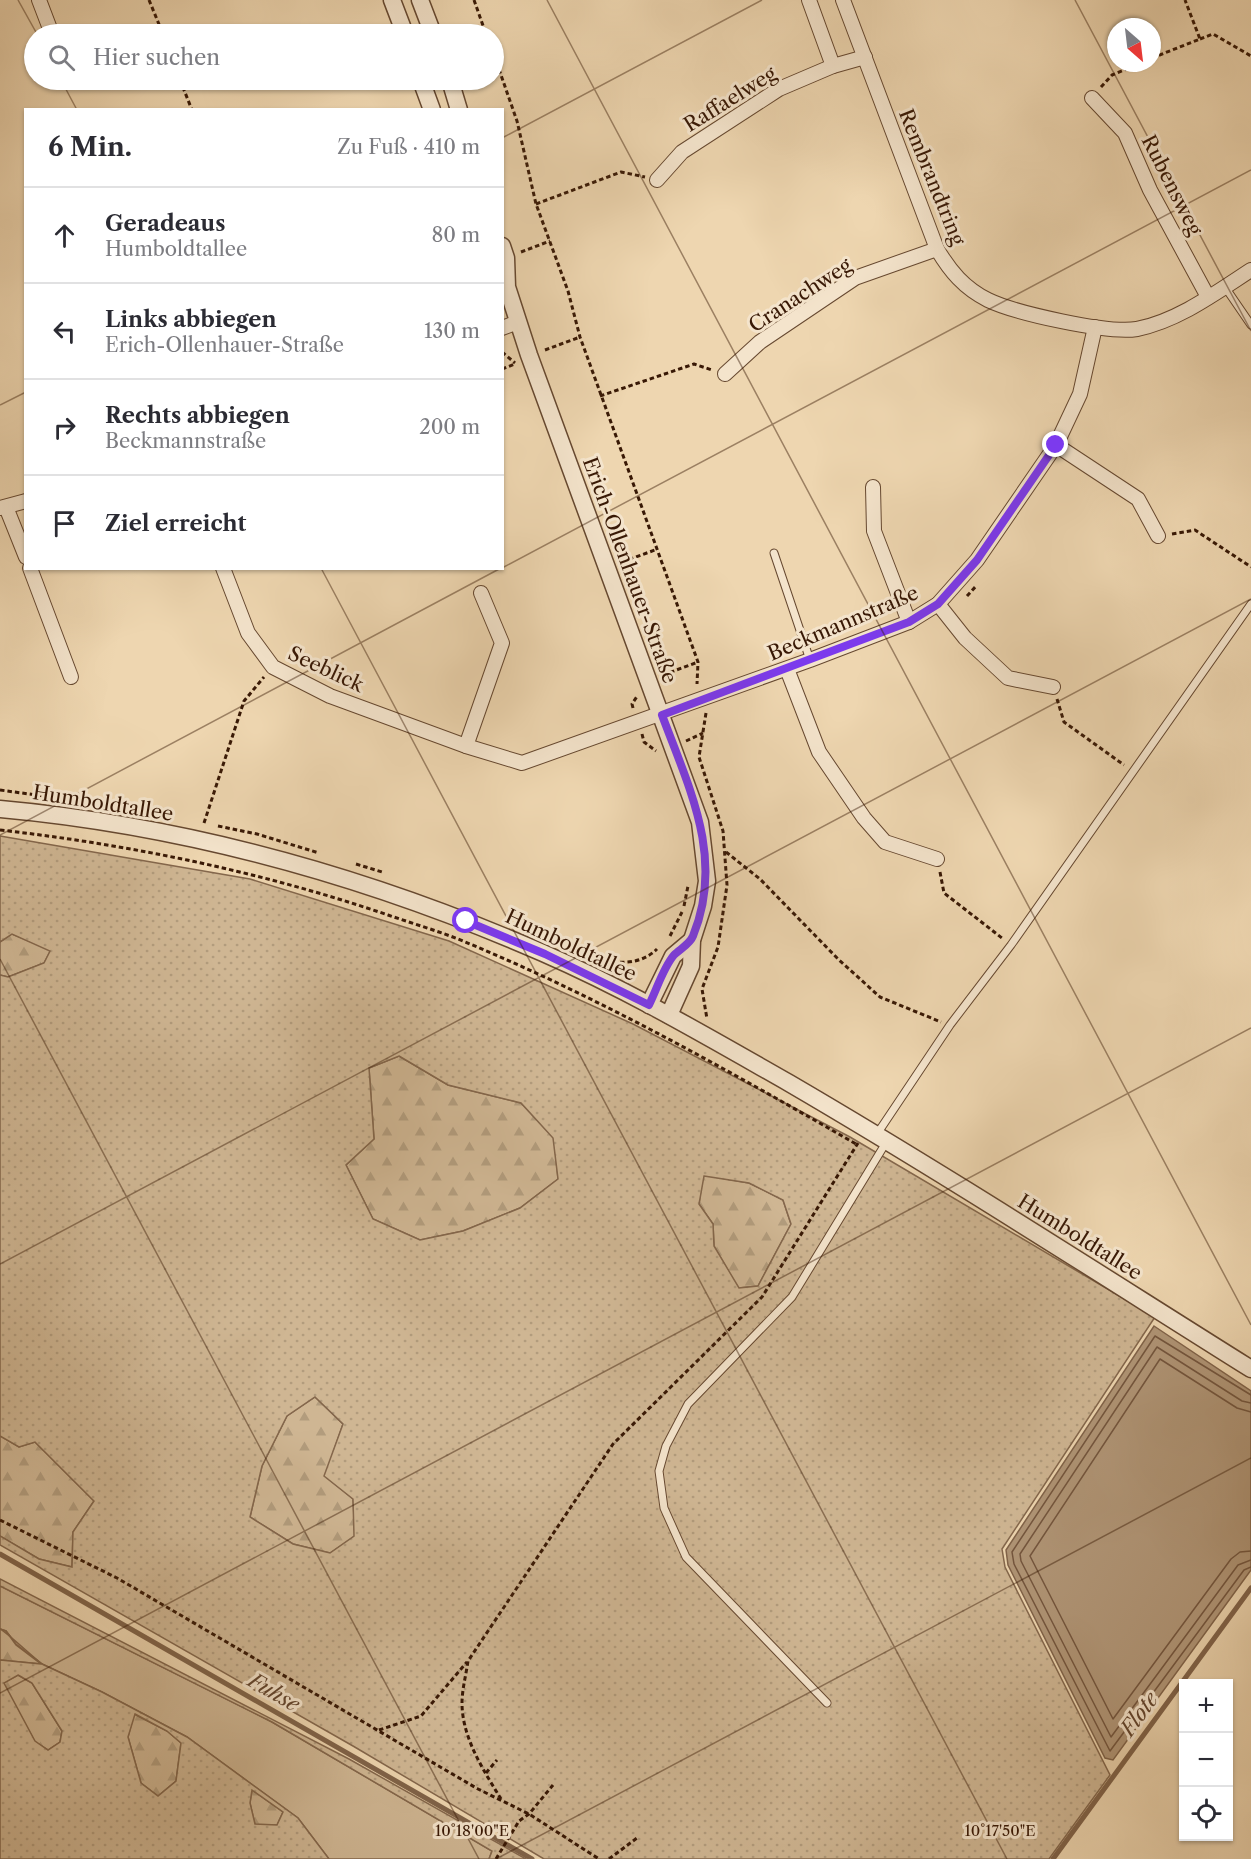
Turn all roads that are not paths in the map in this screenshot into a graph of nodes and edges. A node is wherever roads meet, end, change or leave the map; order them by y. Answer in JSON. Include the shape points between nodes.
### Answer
{"nodes":[{"id":1,"x":39,"y":0,"type":"edge"},
{"id":2,"x":392,"y":0,"type":"edge"},
{"id":3,"x":420,"y":0,"type":"edge"},
{"id":4,"x":843,"y":0,"type":"edge"},
{"id":5,"x":812,"y":1,"type":"edge"},
{"id":6,"x":48,"y":24,"type":"edge"},
{"id":7,"x":401,"y":24,"type":"edge"},
{"id":8,"x":429,"y":24,"type":"edge"},
{"id":9,"x":865,"y":57,"type":"junction"},
{"id":10,"x":833,"y":66,"type":"junction"},
{"id":11,"x":425,"y":90,"type":"edge"},
{"id":12,"x":453,"y":90,"type":"edge"},
{"id":13,"x":1092,"y":98,"type":"road end"},
{"id":14,"x":431,"y":108,"type":"edge"},
{"id":15,"x":458,"y":108,"type":"edge"},
{"id":16,"x":657,"y":180,"type":"road end"},
{"id":17,"x":937,"y":249,"type":"junction"},
{"id":18,"x":504,"y":252,"type":"edge"},
{"id":19,"x":1251,"y":270,"type":"edge"},
{"id":20,"x":505,"y":284,"type":"edge"},
{"id":21,"x":1225,"y":287,"type":"junction"},
{"id":22,"x":1208,"y":297,"type":"junction"},
{"id":23,"x":510,"y":325,"type":"edge"},
{"id":24,"x":1251,"y":325,"type":"edge"},
{"id":25,"x":1095,"y":327,"type":"junction"},
{"id":26,"x":725,"y":374,"type":"road end"},
{"id":27,"x":1056,"y":445,"type":"junction"},
{"id":28,"x":873,"y":487,"type":"dead end"},
{"id":29,"x":24,"y":502,"type":"edge"},
{"id":30,"x":3,"y":508,"type":"edge"},
{"id":31,"x":1158,"y":536,"type":"road end"},
{"id":32,"x":24,"y":553,"type":"edge"},
{"id":33,"x":774,"y":553,"type":"dead end"},
{"id":34,"x":31,"y":570,"type":"edge"},
{"id":35,"x":225,"y":570,"type":"edge"},
{"id":36,"x":481,"y":593,"type":"dead end"},
{"id":37,"x":938,"y":604,"type":"junction"},
{"id":38,"x":1251,"y":604,"type":"edge"},
{"id":39,"x":909,"y":622,"type":"junction"},
{"id":40,"x":810,"y":660,"type":"junction"},
{"id":41,"x":787,"y":669,"type":"junction"},
{"id":42,"x":71,"y":677,"type":"dead end"},
{"id":43,"x":1053,"y":687,"type":"road end"},
{"id":44,"x":662,"y":715,"type":"junction"},
{"id":45,"x":466,"y":746,"type":"junction"},
{"id":46,"x":0,"y":809,"type":"edge"},
{"id":47,"x":937,"y":859,"type":"road end"},
{"id":48,"x":692,"y":939,"type":"junction"},
{"id":49,"x":649,"y":1005,"type":"junction"},
{"id":50,"x":669,"y":1015,"type":"junction"},
{"id":51,"x":882,"y":1138,"type":"junction"},
{"id":52,"x":1251,"y":1369,"type":"edge"},
{"id":53,"x":827,"y":1702,"type":"dead end"}],
"edges":[{"from":1,"to":6,"type":"street"},
{"from":2,"to":7,"type":"street"},
{"from":3,"to":8,"type":"street"},
{"from":4,"to":9,"type":"street","name":"Rembrandtring"},
{"from":5,"to":10,"type":"street"},
{"from":9,"to":10,"type":"street"},
{"from":9,"to":17,"type":"street","name":"Rembrandtring"},
{"from":10,"to":16,"type":"street","name":"Raffaelweg","via":[[755,104],[682,152]]},
{"from":11,"to":14,"type":"street"},
{"from":12,"to":15,"type":"street"},
{"from":13,"to":22,"type":"street","name":"Rubensweg","via":[[1125,133],[1150,190]]},
{"from":17,"to":25,"type":"street","name":"Rembrandtring","via":[[952,274],[989,300]]},
{"from":17,"to":26,"type":"street","name":"Cranachweg","via":[[855,278],[760,342]]},
{"from":18,"to":20,"type":"street","name":"Erich-Ollenhauer-Straße"},
{"from":19,"to":21,"type":"street","name":"Rembrandtring"},
{"from":20,"to":23,"type":"street","name":"Erich-Ollenhauer-Straße"},
{"from":21,"to":22,"type":"street","name":"Rembrandtring"},
{"from":21,"to":24,"type":"lane"},
{"from":22,"to":25,"type":"street","name":"Rembrandtring","via":[[1171,317],[1136,329]]},
{"from":23,"to":44,"type":"street","name":"Erich-Ollenhauer-Straße","via":[[529,356]]},
{"from":25,"to":27,"type":"street","name":"Beckmannstraße","via":[[1080,394]]},
{"from":27,"to":31,"type":"street","via":[[1138,500]]},
{"from":27,"to":37,"type":"street","name":"Beckmannstraße","via":[[977,560]]},
{"from":28,"to":39,"type":"street","via":[[874,531]]},
{"from":29,"to":30,"type":"street"},
{"from":30,"to":32,"type":"street"},
{"from":33,"to":40,"type":"lane"},
{"from":34,"to":42,"type":"street"},
{"from":35,"to":45,"type":"street","name":"Seeblick","via":[[248,633],[273,667],[330,696]]},
{"from":36,"to":45,"type":"street","via":[[502,643]]},
{"from":37,"to":39,"type":"street","name":"Beckmannstraße"},
{"from":37,"to":43,"type":"street","via":[[965,638],[1008,678]]},
{"from":38,"to":51,"type":"lane","via":[[1011,945],[950,1025]]},
{"from":39,"to":40,"type":"street","name":"Beckmannstraße"},
{"from":40,"to":41,"type":"street","name":"Beckmannstraße"},
{"from":41,"to":44,"type":"street","name":"Beckmannstraße"},
{"from":41,"to":47,"type":"street","via":[[819,752],[864,818],[885,842]]},
{"from":44,"to":45,"type":"street","name":"Seeblick","via":[[522,763]]},
{"from":44,"to":48,"type":"street","name":"Erich-Ollenhauer-Straße","via":[[700,822],[706,852],[704,906]]},
{"from":46,"to":49,"type":"street","name":"Humboldtallee","via":[[198,840],[367,886],[535,950]]},
{"from":48,"to":49,"type":"street","name":"Erich-Ollenhauer-Straße","via":[[673,956]]},
{"from":48,"to":50,"type":"street","name":"Erich-Ollenhauer-Straße","via":[[691,966]]},
{"from":49,"to":50,"type":"street","name":"Humboldtallee"},
{"from":50,"to":51,"type":"street","name":"Humboldtallee"},
{"from":51,"to":52,"type":"street","name":"Humboldtallee"},
{"from":51,"to":53,"type":"lane","via":[[792,1297],[688,1404],[658,1471],[664,1508],[686,1557]]}]}
